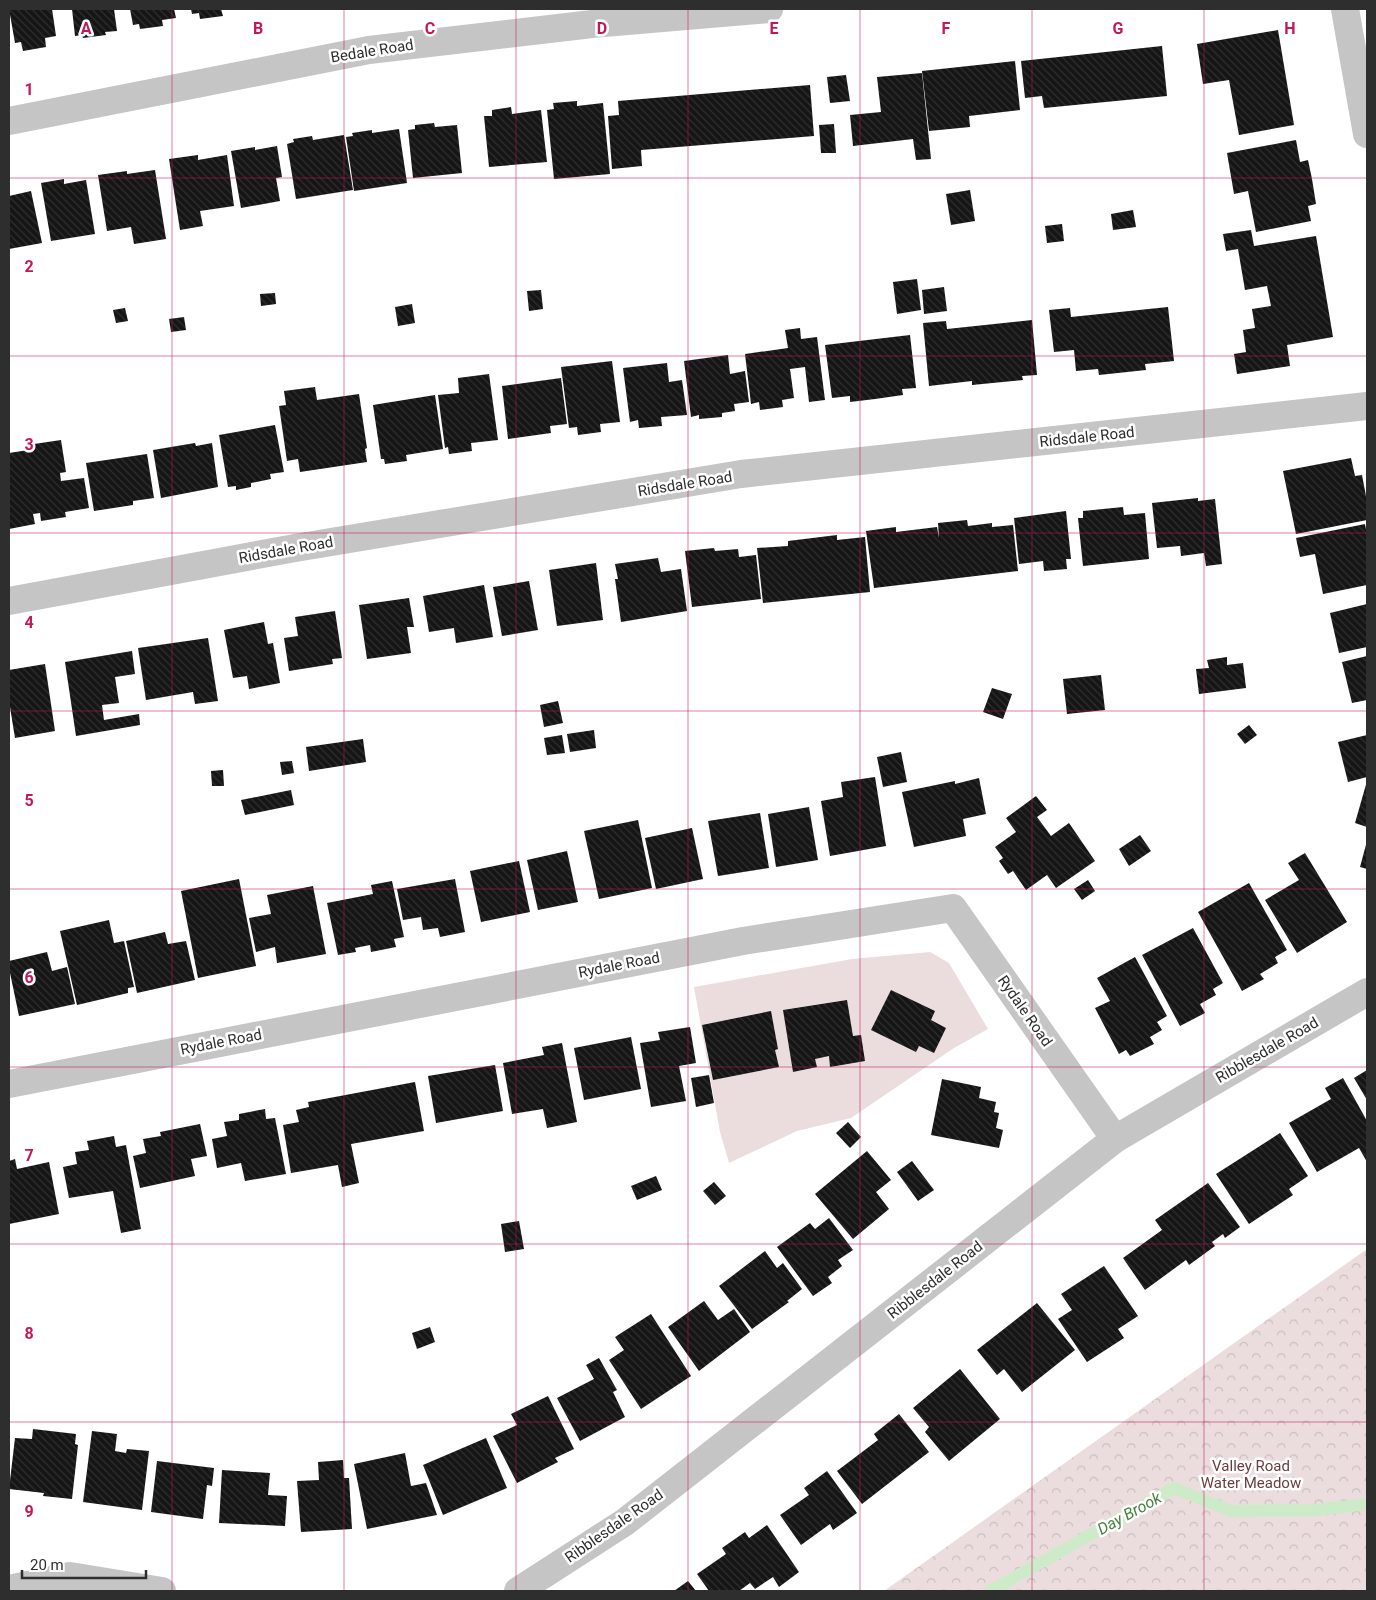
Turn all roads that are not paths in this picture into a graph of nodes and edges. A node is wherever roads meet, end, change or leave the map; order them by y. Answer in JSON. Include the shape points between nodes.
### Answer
{"nodes":[{"id":1,"x":769,"y":9,"type":"edge"},
{"id":2,"x":1345,"y":9,"type":"edge"},
{"id":3,"x":9,"y":121,"type":"edge"},
{"id":4,"x":1367,"y":134,"type":"edge"},
{"id":5,"x":1367,"y":406,"type":"edge"},
{"id":6,"x":9,"y":601,"type":"edge"},
{"id":7,"x":1367,"y":992,"type":"edge"},
{"id":8,"x":9,"y":1084,"type":"edge"},
{"id":9,"x":1115,"y":1139,"type":"junction"},
{"id":10,"x":9,"y":1589,"type":"edge"},
{"id":11,"x":162,"y":1591,"type":"edge"},
{"id":12,"x":518,"y":1591,"type":"edge"}],
"edges":[{"from":1,"to":3,"type":"street","name":"Bedale Road","via":[[592,24],[369,50]]},
{"from":2,"to":4,"type":"street"},
{"from":5,"to":6,"type":"street","name":"Ridsdale Road","via":[[741,474],[295,548]]},
{"from":7,"to":9,"type":"street","name":"Ribblesdale Road"},
{"from":8,"to":9,"type":"street","name":"Rydale Road","via":[[743,941],[953,908]]},
{"from":9,"to":12,"type":"street","name":"Ribblesdale Road","via":[[625,1522]]},
{"from":10,"to":11,"type":"street","via":[[70,1576]]}]}
